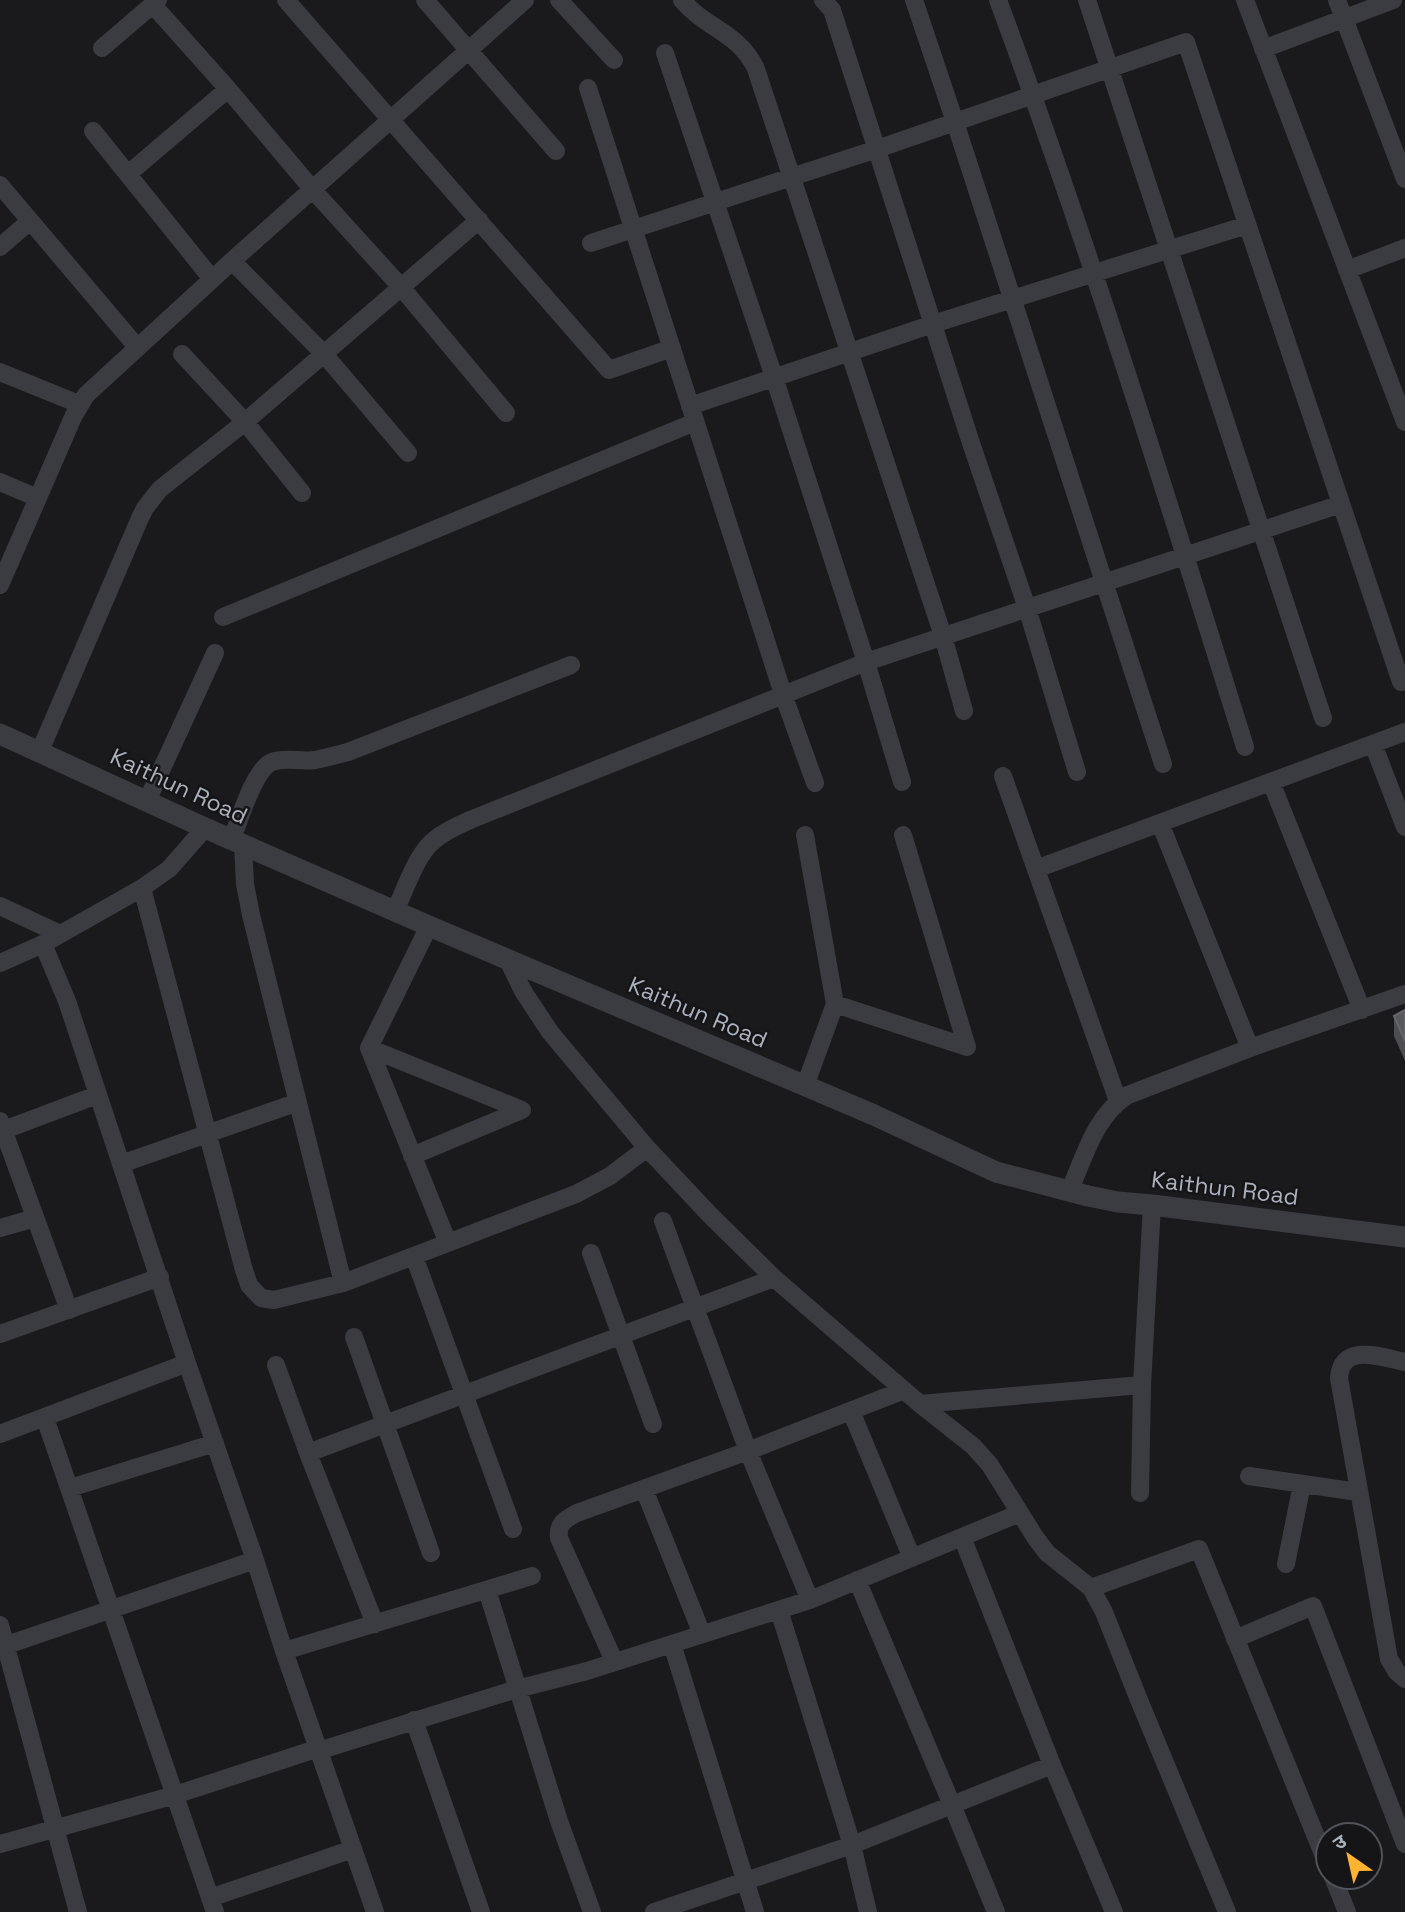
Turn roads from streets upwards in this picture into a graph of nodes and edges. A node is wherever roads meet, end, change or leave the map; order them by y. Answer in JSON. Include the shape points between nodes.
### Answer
{"nodes":[{"id":1,"x":286,"y":0,"type":"edge"},
{"id":2,"x":425,"y":0,"type":"edge"},
{"id":3,"x":525,"y":0,"type":"edge"},
{"id":4,"x":559,"y":0,"type":"edge"},
{"id":5,"x":682,"y":0,"type":"edge"},
{"id":6,"x":823,"y":0,"type":"edge"},
{"id":7,"x":914,"y":0,"type":"edge"},
{"id":8,"x":998,"y":0,"type":"edge"},
{"id":9,"x":1087,"y":0,"type":"edge"},
{"id":10,"x":1245,"y":0,"type":"edge"},
{"id":11,"x":1337,"y":0,"type":"edge"},
{"id":12,"x":1393,"y":0,"type":"edge"},
{"id":13,"x":155,"y":3,"type":"edge"},
{"id":14,"x":1344,"y":19,"type":"junction"},
{"id":15,"x":102,"y":48,"type":"dead end"},
{"id":16,"x":1263,"y":49,"type":"junction"},
{"id":17,"x":469,"y":50,"type":"junction"},
{"id":18,"x":665,"y":53,"type":"dead end"},
{"id":19,"x":614,"y":60,"type":"dead end"},
{"id":20,"x":1109,"y":69,"type":"junction"},
{"id":21,"x":588,"y":88,"type":"dead end"},
{"id":22,"x":228,"y":89,"type":"junction"},
{"id":23,"x":1033,"y":95,"type":"junction"},
{"id":24,"x":391,"y":120,"type":"junction"},
{"id":25,"x":955,"y":122,"type":"junction"},
{"id":26,"x":93,"y":131,"type":"dead end"},
{"id":27,"x":877,"y":149,"type":"junction"},
{"id":28,"x":556,"y":151,"type":"dead end"},
{"id":29,"x":128,"y":174,"type":"junction"},
{"id":30,"x":792,"y":177,"type":"junction"},
{"id":31,"x":1405,"y":179,"type":"edge"},
{"id":32,"x":0,"y":185,"type":"edge"},
{"id":33,"x":313,"y":190,"type":"junction"},
{"id":34,"x":714,"y":202,"type":"junction"},
{"id":35,"x":479,"y":220,"type":"junction"},
{"id":36,"x":30,"y":221,"type":"junction"},
{"id":37,"x":1247,"y":225,"type":"junction"},
{"id":38,"x":634,"y":229,"type":"junction"},
{"id":39,"x":591,"y":243,"type":"dead end"},
{"id":40,"x":0,"y":247,"type":"edge"},
{"id":41,"x":1405,"y":248,"type":"edge"},
{"id":42,"x":1169,"y":250,"type":"junction"},
{"id":43,"x":232,"y":261,"type":"junction"},
{"id":44,"x":1347,"y":270,"type":"junction"},
{"id":45,"x":1095,"y":273,"type":"junction"},
{"id":46,"x":212,"y":279,"type":"junction"},
{"id":47,"x":401,"y":287,"type":"junction"},
{"id":48,"x":1011,"y":299,"type":"junction"},
{"id":49,"x":933,"y":324,"type":"junction"},
{"id":50,"x":136,"y":347,"type":"junction"},
{"id":51,"x":672,"y":348,"type":"junction"},
{"id":52,"x":849,"y":352,"type":"junction"},
{"id":53,"x":182,"y":354,"type":"dead end"},
{"id":54,"x":324,"y":354,"type":"junction"},
{"id":55,"x":0,"y":372,"type":"edge"},
{"id":56,"x":774,"y":377,"type":"junction"},
{"id":57,"x":79,"y":404,"type":"junction"},
{"id":58,"x":506,"y":413,"type":"dead end"},
{"id":59,"x":693,"y":414,"type":"junction"},
{"id":60,"x":245,"y":422,"type":"junction"},
{"id":61,"x":1405,"y":422,"type":"edge"},
{"id":62,"x":408,"y":453,"type":"dead end"},
{"id":63,"x":0,"y":482,"type":"edge"},
{"id":64,"x":302,"y":493,"type":"dead end"},
{"id":65,"x":38,"y":498,"type":"junction"},
{"id":66,"x":1342,"y":504,"type":"junction"},
{"id":67,"x":1262,"y":531,"type":"junction"},
{"id":68,"x":1185,"y":555,"type":"junction"},
{"id":69,"x":1104,"y":583,"type":"junction"},
{"id":70,"x":0,"y":585,"type":"edge"},
{"id":71,"x":1027,"y":608,"type":"junction"},
{"id":72,"x":223,"y":617,"type":"dead end"},
{"id":73,"x":943,"y":636,"type":"junction"},
{"id":74,"x":215,"y":653,"type":"dead end"},
{"id":75,"x":866,"y":662,"type":"junction"},
{"id":76,"x":571,"y":665,"type":"dead end"},
{"id":77,"x":1405,"y":681,"type":"edge"},
{"id":78,"x":783,"y":694,"type":"junction"},
{"id":79,"x":964,"y":711,"type":"dead end"},
{"id":80,"x":1323,"y":718,"type":"dead end"},
{"id":81,"x":1405,"y":732,"type":"edge"},
{"id":82,"x":0,"y":734,"type":"edge"},
{"id":83,"x":1373,"y":744,"type":"junction"},
{"id":84,"x":1245,"y":747,"type":"dead end"},
{"id":85,"x":40,"y":751,"type":"junction"},
{"id":86,"x":1163,"y":764,"type":"dead end"},
{"id":87,"x":1077,"y":772,"type":"dead end"},
{"id":88,"x":1003,"y":776,"type":"dead end"},
{"id":89,"x":902,"y":782,"type":"dead end"},
{"id":90,"x":1271,"y":782,"type":"junction"},
{"id":91,"x":814,"y":783,"type":"dead end"},
{"id":92,"x":147,"y":801,"type":"junction"},
{"id":93,"x":1160,"y":823,"type":"junction"},
{"id":94,"x":1405,"y":827,"type":"edge"},
{"id":95,"x":205,"y":828,"type":"junction"},
{"id":96,"x":805,"y":835,"type":"dead end"},
{"id":97,"x":903,"y":835,"type":"dead end"},
{"id":98,"x":237,"y":842,"type":"junction"},
{"id":99,"x":1036,"y":869,"type":"junction"},
{"id":100,"x":142,"y":888,"type":"junction"},
{"id":101,"x":0,"y":906,"type":"edge"},
{"id":102,"x":395,"y":911,"type":"junction"},
{"id":103,"x":429,"y":926,"type":"junction"},
{"id":104,"x":60,"y":934,"type":"junction"},
{"id":105,"x":43,"y":943,"type":"junction"},
{"id":106,"x":507,"y":958,"type":"junction"},
{"id":107,"x":0,"y":963,"type":"edge"},
{"id":108,"x":1405,"y":994,"type":"edge"},
{"id":109,"x":835,"y":1004,"type":"junction"},
{"id":110,"x":1362,"y":1010,"type":"junction"},
{"id":111,"x":369,"y":1048,"type":"junction"},
{"id":112,"x":1250,"y":1048,"type":"junction"},
{"id":113,"x":805,"y":1086,"type":"junction"},
{"id":114,"x":97,"y":1095,"type":"junction"},
{"id":115,"x":1118,"y":1101,"type":"junction"},
{"id":116,"x":298,"y":1102,"type":"junction"},
{"id":117,"x":2,"y":1125,"type":"edge"},
{"id":118,"x":207,"y":1134,"type":"junction"},
{"id":119,"x":647,"y":1148,"type":"junction"},
{"id":120,"x":412,"y":1156,"type":"junction"},
{"id":121,"x":121,"y":1164,"type":"junction"},
{"id":122,"x":1069,"y":1192,"type":"junction"},
{"id":123,"x":1152,"y":1205,"type":"junction"},
{"id":124,"x":35,"y":1217,"type":"junction"},
{"id":125,"x":663,"y":1221,"type":"dead end"},
{"id":126,"x":0,"y":1228,"type":"edge"},
{"id":127,"x":1405,"y":1236,"type":"edge"},
{"id":128,"x":448,"y":1243,"type":"junction"},
{"id":129,"x":591,"y":1253,"type":"dead end"},
{"id":130,"x":414,"y":1256,"type":"junction"},
{"id":131,"x":160,"y":1277,"type":"junction"},
{"id":132,"x":774,"y":1278,"type":"junction"},
{"id":133,"x":343,"y":1283,"type":"junction"},
{"id":134,"x":695,"y":1307,"type":"junction"},
{"id":135,"x":69,"y":1310,"type":"junction"},
{"id":136,"x":0,"y":1334,"type":"edge"},
{"id":137,"x":620,"y":1335,"type":"junction"},
{"id":138,"x":354,"y":1337,"type":"dead end"},
{"id":139,"x":1405,"y":1362,"type":"edge"},
{"id":140,"x":187,"y":1363,"type":"junction"},
{"id":141,"x":276,"y":1365,"type":"dead end"},
{"id":142,"x":1142,"y":1385,"type":"junction"},
{"id":143,"x":904,"y":1390,"type":"junction"},
{"id":144,"x":464,"y":1394,"type":"junction"},
{"id":145,"x":920,"y":1404,"type":"junction"},
{"id":146,"x":851,"y":1411,"type":"junction"},
{"id":147,"x":45,"y":1418,"type":"junction"},
{"id":148,"x":385,"y":1424,"type":"junction"},
{"id":149,"x":653,"y":1424,"type":"dead end"},
{"id":150,"x":0,"y":1434,"type":"edge"},
{"id":151,"x":215,"y":1443,"type":"junction"},
{"id":152,"x":748,"y":1451,"type":"junction"},
{"id":153,"x":308,"y":1453,"type":"junction"},
{"id":154,"x":1249,"y":1476,"type":"dead end"},
{"id":155,"x":1302,"y":1484,"type":"junction"},
{"id":156,"x":70,"y":1488,"type":"junction"},
{"id":157,"x":644,"y":1489,"type":"junction"},
{"id":158,"x":1358,"y":1492,"type":"junction"},
{"id":159,"x":1140,"y":1493,"type":"dead end"},
{"id":160,"x":1020,"y":1513,"type":"junction"},
{"id":161,"x":513,"y":1530,"type":"dead end"},
{"id":162,"x":962,"y":1537,"type":"junction"},
{"id":163,"x":431,"y":1553,"type":"dead end"},
{"id":164,"x":912,"y":1558,"type":"junction"},
{"id":165,"x":255,"y":1560,"type":"junction"},
{"id":166,"x":1286,"y":1564,"type":"dead end"},
{"id":167,"x":532,"y":1576,"type":"dead end"},
{"id":168,"x":857,"y":1580,"type":"junction"},
{"id":169,"x":1091,"y":1588,"type":"junction"},
{"id":170,"x":487,"y":1590,"type":"junction"},
{"id":171,"x":810,"y":1600,"type":"junction"},
{"id":172,"x":111,"y":1609,"type":"junction"},
{"id":173,"x":779,"y":1610,"type":"junction"},
{"id":174,"x":374,"y":1624,"type":"junction"},
{"id":175,"x":0,"y":1625,"type":"edge"},
{"id":176,"x":702,"y":1634,"type":"junction"},
{"id":177,"x":1235,"y":1639,"type":"junction"},
{"id":178,"x":672,"y":1644,"type":"junction"},
{"id":179,"x":6,"y":1645,"type":"junction"},
{"id":180,"x":284,"y":1651,"type":"junction"},
{"id":181,"x":614,"y":1661,"type":"junction"},
{"id":182,"x":1405,"y":1679,"type":"edge"},
{"id":183,"x":517,"y":1689,"type":"junction"},
{"id":184,"x":414,"y":1720,"type":"junction"},
{"id":185,"x":318,"y":1750,"type":"junction"},
{"id":186,"x":1052,"y":1765,"type":"junction"},
{"id":187,"x":175,"y":1795,"type":"junction"},
{"id":188,"x":953,"y":1805,"type":"junction"},
{"id":189,"x":55,"y":1828,"type":"junction"},
{"id":190,"x":1314,"y":1832,"type":"edge"},
{"id":191,"x":0,"y":1844,"type":"edge"},
{"id":192,"x":852,"y":1844,"type":"junction"},
{"id":193,"x":1405,"y":1844,"type":"edge"},
{"id":194,"x":353,"y":1849,"type":"junction"},
{"id":195,"x":745,"y":1880,"type":"junction"},
{"id":196,"x":1338,"y":1891,"type":"edge"},
{"id":197,"x":213,"y":1905,"type":"edge"},
{"id":198,"x":78,"y":1912,"type":"edge"},
{"id":199,"x":375,"y":1912,"type":"edge"},
{"id":200,"x":481,"y":1912,"type":"edge"},
{"id":201,"x":592,"y":1912,"type":"edge"},
{"id":202,"x":654,"y":1912,"type":"edge"},
{"id":203,"x":755,"y":1912,"type":"edge"},
{"id":204,"x":868,"y":1912,"type":"edge"},
{"id":205,"x":996,"y":1912,"type":"edge"},
{"id":206,"x":1114,"y":1912,"type":"edge"},
{"id":207,"x":1227,"y":1912,"type":"edge"},
{"id":208,"x":1347,"y":1912,"type":"edge"}],
"edges":[{"from":1,"to":24,"type":"street"},
{"from":2,"to":17,"type":"street"},
{"from":3,"to":17,"type":"street"},
{"from":4,"to":19,"type":"street"},
{"from":5,"to":30,"type":"street","via":[[752,59]]},
{"from":6,"to":27,"type":"street","via":[[832,9]]},
{"from":7,"to":25,"type":"street"},
{"from":8,"to":23,"type":"street"},
{"from":9,"to":20,"type":"street"},
{"from":10,"to":16,"type":"street"},
{"from":11,"to":14,"type":"street"},
{"from":12,"to":14,"type":"street"},
{"from":13,"to":15,"type":"street"},
{"from":13,"to":22,"type":"street"},
{"from":14,"to":16,"type":"street"},
{"from":14,"to":31,"type":"street"},
{"from":16,"to":44,"type":"street"},
{"from":17,"to":24,"type":"street"},
{"from":17,"to":28,"type":"street"},
{"from":18,"to":34,"type":"street"},
{"from":20,"to":23,"type":"street"},
{"from":20,"to":37,"type":"street","via":[[1186,42]]},
{"from":20,"to":42,"type":"street"},
{"from":21,"to":38,"type":"street"},
{"from":22,"to":29,"type":"street"},
{"from":22,"to":33,"type":"street"},
{"from":23,"to":25,"type":"street"},
{"from":23,"to":45,"type":"street"},
{"from":24,"to":33,"type":"street"},
{"from":24,"to":35,"type":"street"},
{"from":25,"to":27,"type":"street"},
{"from":25,"to":48,"type":"street"},
{"from":26,"to":29,"type":"street"},
{"from":27,"to":30,"type":"street"},
{"from":27,"to":49,"type":"street"},
{"from":29,"to":46,"type":"street"},
{"from":30,"to":34,"type":"street"},
{"from":30,"to":52,"type":"street"},
{"from":32,"to":36,"type":"street"},
{"from":33,"to":43,"type":"street"},
{"from":33,"to":47,"type":"street"},
{"from":34,"to":38,"type":"street"},
{"from":34,"to":56,"type":"street"},
{"from":35,"to":47,"type":"street"},
{"from":35,"to":51,"type":"street","via":[[609,370]]},
{"from":36,"to":40,"type":"street"},
{"from":36,"to":50,"type":"street"},
{"from":37,"to":42,"type":"street"},
{"from":37,"to":66,"type":"street"},
{"from":38,"to":39,"type":"street"},
{"from":38,"to":51,"type":"street"},
{"from":41,"to":44,"type":"street"},
{"from":42,"to":45,"type":"street"},
{"from":42,"to":67,"type":"street"},
{"from":43,"to":46,"type":"street"},
{"from":43,"to":54,"type":"street"},
{"from":44,"to":61,"type":"street"},
{"from":45,"to":48,"type":"street"},
{"from":45,"to":68,"type":"street"},
{"from":46,"to":50,"type":"street"},
{"from":47,"to":54,"type":"street"},
{"from":47,"to":58,"type":"street"},
{"from":48,"to":49,"type":"street"},
{"from":48,"to":69,"type":"street"},
{"from":49,"to":52,"type":"street"},
{"from":49,"to":71,"type":"street"},
{"from":50,"to":57,"type":"street"},
{"from":51,"to":59,"type":"street"},
{"from":52,"to":56,"type":"street"},
{"from":52,"to":73,"type":"street"},
{"from":53,"to":60,"type":"street"},
{"from":54,"to":60,"type":"street"},
{"from":54,"to":62,"type":"street"},
{"from":55,"to":57,"type":"street"},
{"from":56,"to":59,"type":"street"},
{"from":56,"to":75,"type":"street"},
{"from":57,"to":65,"type":"street"},
{"from":59,"to":72,"type":"street"},
{"from":59,"to":78,"type":"street"},
{"from":60,"to":64,"type":"street"},
{"from":60,"to":85,"type":"street","via":[[160,489],[145,508]]},
{"from":63,"to":65,"type":"street"},
{"from":65,"to":70,"type":"street"},
{"from":66,"to":67,"type":"street"},
{"from":66,"to":77,"type":"street","via":[[1401,682]]},
{"from":67,"to":68,"type":"street"},
{"from":67,"to":80,"type":"street"},
{"from":68,"to":69,"type":"street"},
{"from":68,"to":84,"type":"street"},
{"from":69,"to":71,"type":"street"},
{"from":69,"to":86,"type":"street"},
{"from":71,"to":73,"type":"street"},
{"from":71,"to":87,"type":"street"},
{"from":73,"to":75,"type":"street"},
{"from":73,"to":79,"type":"street"},
{"from":74,"to":92,"type":"street"},
{"from":75,"to":78,"type":"street"},
{"from":75,"to":89,"type":"street"},
{"from":76,"to":98,"type":"street","via":[[348,752],[270,763],[256,779]]},
{"from":78,"to":91,"type":"street"},
{"from":78,"to":102,"type":"street","via":[[448,830],[421,856]]},
{"from":81,"to":83,"type":"street"},
{"from":82,"to":85,"type":"street","name":"Kaithun Road"},
{"from":83,"to":90,"type":"street"},
{"from":83,"to":94,"type":"street"},
{"from":85,"to":92,"type":"street","name":"Kaithun Road"},
{"from":88,"to":99,"type":"street"},
{"from":90,"to":93,"type":"street"},
{"from":90,"to":110,"type":"street"},
{"from":92,"to":95,"type":"street","name":"Kaithun Road"},
{"from":93,"to":99,"type":"street"},
{"from":93,"to":112,"type":"street"},
{"from":95,"to":98,"type":"street","name":"Kaithun Road"},
{"from":95,"to":100,"type":"street","via":[[169,869]]},
{"from":96,"to":109,"type":"street"},
{"from":97,"to":109,"type":"street","via":[[967,1047]]},
{"from":98,"to":102,"type":"street","name":"Kaithun Road"},
{"from":98,"to":116,"type":"street"},
{"from":99,"to":115,"type":"street"},
{"from":100,"to":104,"type":"street"},
{"from":100,"to":118,"type":"street"},
{"from":101,"to":104,"type":"street"},
{"from":102,"to":103,"type":"street","name":"Kaithun Road"},
{"from":103,"to":106,"type":"street","name":"Kaithun Road"},
{"from":103,"to":111,"type":"street"},
{"from":104,"to":105,"type":"street"},
{"from":105,"to":107,"type":"street"},
{"from":105,"to":114,"type":"street"},
{"from":106,"to":113,"type":"street","name":"Kaithun Road"},
{"from":106,"to":119,"type":"street","via":[[550,1032]]},
{"from":108,"to":110,"type":"street"},
{"from":109,"to":113,"type":"street"},
{"from":110,"to":112,"type":"street"},
{"from":111,"to":120,"type":"street"},
{"from":111,"to":120,"type":"street","via":[[522,1110]]},
{"from":112,"to":115,"type":"street"},
{"from":113,"to":122,"type":"street","name":"Kaithun Road","via":[[996,1172]]},
{"from":114,"to":117,"type":"street"},
{"from":114,"to":121,"type":"street"},
{"from":115,"to":122,"type":"street","via":[[1100,1124]]},
{"from":116,"to":118,"type":"street"},
{"from":116,"to":133,"type":"street"},
{"from":117,"to":124,"type":"street"},
{"from":118,"to":121,"type":"street"},
{"from":118,"to":133,"type":"street","via":[[244,1270],[256,1295],[274,1300]]},
{"from":119,"to":128,"type":"street","via":[[576,1194]]},
{"from":119,"to":132,"type":"street"},
{"from":120,"to":128,"type":"street"},
{"from":121,"to":131,"type":"street"},
{"from":122,"to":123,"type":"street","name":"Kaithun Road"},
{"from":123,"to":127,"type":"street","name":"Kaithun Road"},
{"from":123,"to":142,"type":"street"},
{"from":124,"to":126,"type":"street"},
{"from":124,"to":135,"type":"street"},
{"from":125,"to":134,"type":"street"},
{"from":128,"to":130,"type":"street"},
{"from":129,"to":137,"type":"street"},
{"from":130,"to":133,"type":"street"},
{"from":130,"to":144,"type":"street"},
{"from":131,"to":135,"type":"street"},
{"from":131,"to":140,"type":"street"},
{"from":132,"to":134,"type":"street"},
{"from":132,"to":143,"type":"street"},
{"from":134,"to":137,"type":"street"},
{"from":134,"to":152,"type":"street"},
{"from":135,"to":136,"type":"street"},
{"from":137,"to":144,"type":"street"},
{"from":137,"to":149,"type":"street"},
{"from":138,"to":148,"type":"street"},
{"from":139,"to":158,"type":"street","via":[[1356,1355],[1340,1368]]},
{"from":140,"to":147,"type":"street"},
{"from":140,"to":151,"type":"street"},
{"from":141,"to":153,"type":"street"},
{"from":142,"to":145,"type":"street"},
{"from":142,"to":159,"type":"street"},
{"from":143,"to":145,"type":"street"},
{"from":143,"to":146,"type":"street"},
{"from":144,"to":148,"type":"street"},
{"from":144,"to":161,"type":"street"},
{"from":145,"to":160,"type":"street","via":[[973,1446]]},
{"from":146,"to":152,"type":"street"},
{"from":146,"to":164,"type":"street"},
{"from":147,"to":150,"type":"street"},
{"from":147,"to":156,"type":"street"},
{"from":148,"to":153,"type":"street"},
{"from":148,"to":163,"type":"street"},
{"from":151,"to":156,"type":"street"},
{"from":151,"to":165,"type":"street"},
{"from":152,"to":157,"type":"street"},
{"from":152,"to":171,"type":"street"},
{"from":153,"to":174,"type":"street"},
{"from":154,"to":155,"type":"street"},
{"from":155,"to":158,"type":"street"},
{"from":155,"to":166,"type":"street"},
{"from":156,"to":172,"type":"street"},
{"from":157,"to":176,"type":"street"},
{"from":157,"to":181,"type":"street","via":[[565,1519],[559,1529]]},
{"from":158,"to":182,"type":"street","via":[[1389,1658]]},
{"from":160,"to":162,"type":"street"},
{"from":160,"to":169,"type":"street","via":[[1048,1553]]},
{"from":162,"to":164,"type":"street"},
{"from":162,"to":186,"type":"street"},
{"from":164,"to":168,"type":"street"},
{"from":165,"to":172,"type":"street"},
{"from":165,"to":180,"type":"street"},
{"from":167,"to":170,"type":"street"},
{"from":168,"to":171,"type":"street"},
{"from":168,"to":188,"type":"street"},
{"from":169,"to":177,"type":"street","via":[[1199,1549]]},
{"from":169,"to":207,"type":"street"},
{"from":170,"to":174,"type":"street"},
{"from":170,"to":183,"type":"street"},
{"from":171,"to":173,"type":"street"},
{"from":172,"to":179,"type":"street"},
{"from":172,"to":187,"type":"street"},
{"from":173,"to":176,"type":"street"},
{"from":173,"to":192,"type":"street"},
{"from":174,"to":180,"type":"street"},
{"from":175,"to":179,"type":"street"},
{"from":176,"to":178,"type":"street"},
{"from":177,"to":190,"type":"street"},
{"from":177,"to":193,"type":"street","via":[[1313,1606]]},
{"from":178,"to":181,"type":"street"},
{"from":178,"to":195,"type":"street"},
{"from":179,"to":189,"type":"street"},
{"from":180,"to":185,"type":"street"},
{"from":181,"to":183,"type":"street"},
{"from":183,"to":184,"type":"street"},
{"from":183,"to":201,"type":"street"},
{"from":184,"to":185,"type":"street"},
{"from":184,"to":200,"type":"street"},
{"from":185,"to":187,"type":"street"},
{"from":185,"to":194,"type":"street"},
{"from":186,"to":188,"type":"street"},
{"from":186,"to":206,"type":"street"},
{"from":187,"to":189,"type":"street"},
{"from":187,"to":197,"type":"street"},
{"from":188,"to":192,"type":"street"},
{"from":188,"to":205,"type":"street"},
{"from":189,"to":191,"type":"street"},
{"from":189,"to":198,"type":"street"},
{"from":192,"to":195,"type":"street"},
{"from":192,"to":204,"type":"street"},
{"from":194,"to":197,"type":"street"},
{"from":194,"to":199,"type":"street"},
{"from":195,"to":202,"type":"street"},
{"from":195,"to":203,"type":"street"},
{"from":196,"to":208,"type":"street"}]}
